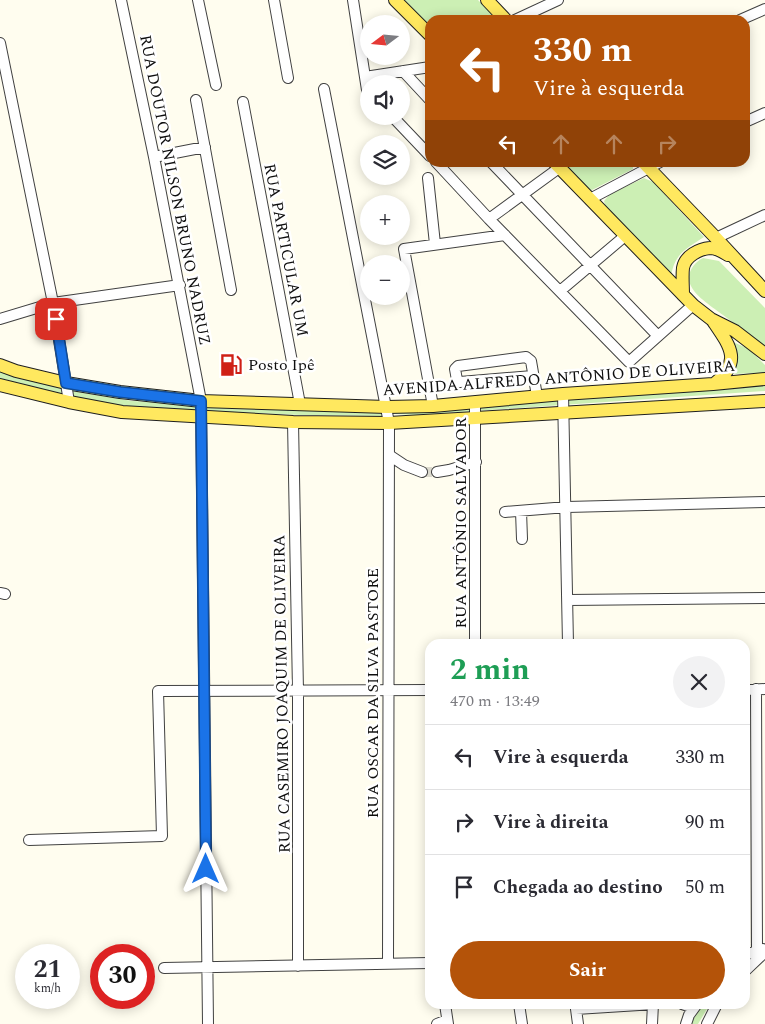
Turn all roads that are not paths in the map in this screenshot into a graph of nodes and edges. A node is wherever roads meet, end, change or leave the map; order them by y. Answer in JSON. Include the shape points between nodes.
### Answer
{"nodes":[{"id":1,"x":121,"y":0,"type":"edge"},
{"id":2,"x":198,"y":0,"type":"edge"},
{"id":3,"x":274,"y":0,"type":"edge"},
{"id":4,"x":354,"y":0,"type":"edge"},
{"id":5,"x":395,"y":0,"type":"edge"},
{"id":6,"x":487,"y":0,"type":"edge"},
{"id":7,"x":558,"y":0,"type":"edge"},
{"id":8,"x":765,"y":9,"type":"edge"},
{"id":9,"x":501,"y":15,"type":"edge"},
{"id":10,"x":526,"y":15,"type":"edge"},
{"id":11,"x":750,"y":16,"type":"edge"},
{"id":12,"x":425,"y":30,"type":"edge"},
{"id":13,"x":0,"y":42,"type":"edge"},
{"id":14,"x":425,"y":68,"type":"edge"},
{"id":15,"x":403,"y":71,"type":"junction"},
{"id":16,"x":365,"y":75,"type":"edge"},
{"id":17,"x":378,"y":75,"type":"edge"},
{"id":18,"x":288,"y":78,"type":"dead end"},
{"id":19,"x":216,"y":85,"type":"dead end"},
{"id":20,"x":324,"y":89,"type":"dead end"},
{"id":21,"x":425,"y":95,"type":"edge"},
{"id":22,"x":196,"y":100,"type":"dead end"},
{"id":23,"x":243,"y":102,"type":"dead end"},
{"id":24,"x":765,"y":113,"type":"edge"},
{"id":25,"x":750,"y":120,"type":"edge"},
{"id":26,"x":401,"y":125,"type":"edge"},
{"id":27,"x":204,"y":147,"type":"junction"},
{"id":28,"x":425,"y":148,"type":"edge"},
{"id":29,"x":154,"y":157,"type":"junction"},
{"id":30,"x":441,"y":167,"type":"edge"},
{"id":31,"x":496,"y":167,"type":"edge"},
{"id":32,"x":555,"y":167,"type":"edge"},
{"id":33,"x":559,"y":167,"type":"edge"},
{"id":34,"x":646,"y":167,"type":"edge"},
{"id":35,"x":654,"y":167,"type":"edge"},
{"id":36,"x":428,"y":178,"type":"dead end"},
{"id":37,"x":523,"y":194,"type":"junction"},
{"id":38,"x":590,"y":199,"type":"junction"},
{"id":39,"x":765,"y":215,"type":"edge"},
{"id":40,"x":489,"y":219,"type":"junction"},
{"id":41,"x":505,"y":235,"type":"junction"},
{"id":42,"x":625,"y":236,"type":"junction"},
{"id":43,"x":716,"y":238,"type":"junction"},
{"id":44,"x":435,"y":244,"type":"junction"},
{"id":45,"x":733,"y":257,"type":"junction"},
{"id":46,"x":590,"y":266,"type":"junction"},
{"id":47,"x":180,"y":285,"type":"junction"},
{"id":48,"x":231,"y":290,"type":"dead end"},
{"id":49,"x":560,"y":291,"type":"junction"},
{"id":50,"x":765,"y":291,"type":"edge"},
{"id":51,"x":683,"y":295,"type":"junction"},
{"id":52,"x":53,"y":303,"type":"junction"},
{"id":53,"x":693,"y":305,"type":"junction"},
{"id":54,"x":0,"y":319,"type":"edge"},
{"id":55,"x":711,"y":319,"type":"junction"},
{"id":56,"x":658,"y":336,"type":"junction"},
{"id":57,"x":765,"y":354,"type":"edge"},
{"id":58,"x":0,"y":365,"type":"edge"},
{"id":59,"x":533,"y":376,"type":"junction"},
{"id":60,"x":765,"y":380,"type":"edge"},
{"id":61,"x":66,"y":383,"type":"junction"},
{"id":62,"x":713,"y":384,"type":"junction"},
{"id":63,"x":0,"y":385,"type":"edge"},
{"id":64,"x":563,"y":394,"type":"junction"},
{"id":65,"x":537,"y":396,"type":"junction"},
{"id":66,"x":765,"y":400,"type":"edge"},
{"id":67,"x":201,"y":401,"type":"junction"},
{"id":68,"x":69,"y":402,"type":"junction"},
{"id":69,"x":475,"y":402,"type":"junction"},
{"id":70,"x":300,"y":404,"type":"junction"},
{"id":71,"x":433,"y":406,"type":"junction"},
{"id":72,"x":387,"y":407,"type":"junction"},
{"id":73,"x":564,"y":412,"type":"junction"},
{"id":74,"x":202,"y":417,"type":"junction"},
{"id":75,"x":476,"y":418,"type":"junction"},
{"id":76,"x":293,"y":422,"type":"junction"},
{"id":77,"x":389,"y":423,"type":"junction"},
{"id":78,"x":388,"y":455,"type":"junction"},
{"id":79,"x":476,"y":462,"type":"junction"},
{"id":80,"x":422,"y":472,"type":"tunnel mouth"},
{"id":81,"x":437,"y":472,"type":"tunnel mouth"},
{"id":82,"x":765,"y":502,"type":"edge"},
{"id":83,"x":567,"y":506,"type":"junction"},
{"id":84,"x":521,"y":510,"type":"junction"},
{"id":85,"x":505,"y":512,"type":"dead end"},
{"id":86,"x":522,"y":539,"type":"dead end"},
{"id":87,"x":765,"y":598,"type":"edge"},
{"id":88,"x":568,"y":600,"type":"junction"},
{"id":89,"x":476,"y":639,"type":"edge"},
{"id":90,"x":568,"y":639,"type":"edge"},
{"id":91,"x":388,"y":690,"type":"junction"},
{"id":92,"x":425,"y":690,"type":"edge"},
{"id":93,"x":761,"y":690,"type":"edge"},
{"id":94,"x":205,"y":691,"type":"junction"},
{"id":95,"x":298,"y":691,"type":"junction"},
{"id":96,"x":29,"y":840,"type":"dead end"},
{"id":97,"x":761,"y":952,"type":"edge"},
{"id":98,"x":425,"y":963,"type":"edge"},
{"id":99,"x":388,"y":964,"type":"junction"},
{"id":100,"x":750,"y":965,"type":"edge"},
{"id":101,"x":298,"y":966,"type":"junction"},
{"id":102,"x":207,"y":967,"type":"junction"},
{"id":103,"x":164,"y":968,"type":"dead end"},
{"id":104,"x":446,"y":1009,"type":"edge"},
{"id":105,"x":520,"y":1009,"type":"edge"},
{"id":106,"x":589,"y":1009,"type":"edge"},
{"id":107,"x":654,"y":1009,"type":"edge"},
{"id":108,"x":690,"y":1009,"type":"edge"},
{"id":109,"x":714,"y":1009,"type":"edge"},
{"id":110,"x":447,"y":1022,"type":"edge"},
{"id":111,"x":208,"y":1024,"type":"edge"},
{"id":112,"x":436,"y":1024,"type":"edge"},
{"id":113,"x":522,"y":1024,"type":"edge"},
{"id":114,"x":578,"y":1024,"type":"edge"},
{"id":115,"x":652,"y":1024,"type":"edge"},
{"id":116,"x":686,"y":1024,"type":"edge"},
{"id":117,"x":707,"y":1024,"type":"edge"}],
"edges":[{"from":1,"to":29,"type":"street","name":"RUA DOUTOR NILSON BRUNO NADRUZ"},
{"from":2,"to":19,"type":"street"},
{"from":3,"to":18,"type":"street"},
{"from":4,"to":16,"type":"street"},
{"from":5,"to":12,"type":"main road"},
{"from":6,"to":9,"type":"main road"},
{"from":7,"to":10,"type":"street"},
{"from":8,"to":11,"type":"street"},
{"from":13,"to":52,"type":"street"},
{"from":14,"to":15,"type":"street"},
{"from":15,"to":17,"type":"street"},
{"from":15,"to":21,"type":"street"},
{"from":20,"to":72,"type":"street","name":"RUA OSCAR DA SILVA PASTORE"},
{"from":22,"to":27,"type":"street"},
{"from":23,"to":70,"type":"street","name":"RUA PARTICULAR UM"},
{"from":24,"to":25,"type":"street"},
{"from":26,"to":28,"type":"street"},
{"from":27,"to":29,"type":"street"},
{"from":27,"to":48,"type":"street"},
{"from":29,"to":47,"type":"street","name":"RUA DOUTOR NILSON BRUNO NADRUZ"},
{"from":30,"to":40,"type":"street"},
{"from":31,"to":37,"type":"street"},
{"from":32,"to":37,"type":"street"},
{"from":33,"to":38,"type":"main road"},
{"from":34,"to":38,"type":"street"},
{"from":35,"to":43,"type":"main road"},
{"from":36,"to":44,"type":"street"},
{"from":37,"to":40,"type":"street"},
{"from":37,"to":46,"type":"street"},
{"from":38,"to":42,"type":"main road"},
{"from":39,"to":43,"type":"street"},
{"from":40,"to":41,"type":"street"},
{"from":41,"to":44,"type":"street"},
{"from":41,"to":49,"type":"street"},
{"from":42,"to":46,"type":"street"},
{"from":42,"to":51,"type":"main road"},
{"from":43,"to":45,"type":"main road"},
{"from":44,"to":71,"type":"street","via":[[404,248]]},
{"from":45,"to":50,"type":"main road"},
{"from":45,"to":51,"type":"main road","via":[[711,248],[688,258],[684,266]]},
{"from":46,"to":49,"type":"street"},
{"from":46,"to":56,"type":"street"},
{"from":47,"to":52,"type":"street"},
{"from":47,"to":67,"type":"street","name":"RUA DOUTOR NILSON BRUNO NADRUZ"},
{"from":49,"to":56,"type":"street","via":[[629,362]]},
{"from":51,"to":53,"type":"main road"},
{"from":52,"to":54,"type":"street"},
{"from":52,"to":61,"type":"street"},
{"from":53,"to":55,"type":"main road"},
{"from":53,"to":56,"type":"street"},
{"from":55,"to":57,"type":"main road","via":[[736,332]]},
{"from":55,"to":62,"type":"main road","via":[[731,352],[728,372]]},
{"from":58,"to":61,"type":"main road","name":"AVENIDA ALFREDO ANTÔNIO DE OLIVEIRA"},
{"from":59,"to":59,"type":"street","via":[[531,361],[526,357],[455,369],[460,382]]},
{"from":59,"to":65,"type":"street"},
{"from":60,"to":62,"type":"main road","name":"AVENIDA ALFREDO ANTÔNIO DE OLIVEIRA"},
{"from":61,"to":67,"type":"main road","name":"AVENIDA ALFREDO ANTÔNIO DE OLIVEIRA"},
{"from":61,"to":68,"type":"street"},
{"from":62,"to":64,"type":"main road","name":"AVENIDA ALFREDO ANTÔNIO DE OLIVEIRA"},
{"from":63,"to":68,"type":"main road","name":"AVENIDA ALFREDO ANTÔNIO DE OLIVEIRA"},
{"from":64,"to":65,"type":"main road","name":"AVENIDA ALFREDO ANTÔNIO DE OLIVEIRA"},
{"from":64,"to":73,"type":"street"},
{"from":65,"to":69,"type":"main road","name":"AVENIDA ALFREDO ANTÔNIO DE OLIVEIRA"},
{"from":66,"to":73,"type":"main road","name":"AVENIDA ALFREDO ANTÔNIO DE OLIVEIRA"},
{"from":67,"to":70,"type":"main road","name":"AVENIDA ALFREDO ANTÔNIO DE OLIVEIRA"},
{"from":67,"to":74,"type":"street","name":"RUA DOUTOR NILSON BRUNO NADRUZ"},
{"from":68,"to":74,"type":"main road","name":"AVENIDA ALFREDO ANTÔNIO DE OLIVEIRA","via":[[122,412]]},
{"from":69,"to":71,"type":"main road","name":"AVENIDA ALFREDO ANTÔNIO DE OLIVEIRA"},
{"from":69,"to":75,"type":"street","name":"RUA ANTÔNIO SALVADOR"},
{"from":70,"to":72,"type":"main road","name":"AVENIDA ALFREDO ANTÔNIO DE OLIVEIRA"},
{"from":71,"to":72,"type":"main road","name":"AVENIDA ALFREDO ANTÔNIO DE OLIVEIRA"},
{"from":72,"to":77,"type":"street","name":"RUA OSCAR DA SILVA PASTORE"},
{"from":73,"to":75,"type":"main road","name":"AVENIDA ALFREDO ANTÔNIO DE OLIVEIRA"},
{"from":73,"to":83,"type":"street"},
{"from":74,"to":76,"type":"main road","name":"AVENIDA ALFREDO ANTÔNIO DE OLIVEIRA"},
{"from":74,"to":94,"type":"street","name":"RUA DOUTOR NILSON BRUNO NADRUZ"},
{"from":75,"to":77,"type":"main road","name":"AVENIDA ALFREDO ANTÔNIO DE OLIVEIRA"},
{"from":75,"to":79,"type":"street","name":"RUA ANTÔNIO SALVADOR"},
{"from":76,"to":77,"type":"main road","name":"AVENIDA ALFREDO ANTÔNIO DE OLIVEIRA"},
{"from":76,"to":95,"type":"street","name":"RUA CASEMIRO JOAQUIM DE OLIVEIRA"},
{"from":77,"to":78,"type":"street","name":"RUA OSCAR DA SILVA PASTORE"},
{"from":78,"to":80,"type":"street"},
{"from":78,"to":91,"type":"street","name":"RUA OSCAR DA SILVA PASTORE"},
{"from":79,"to":81,"type":"street"},
{"from":79,"to":89,"type":"street","name":"RUA ANTÔNIO SALVADOR"},
{"from":82,"to":83,"type":"street"},
{"from":83,"to":84,"type":"street"},
{"from":83,"to":88,"type":"street"},
{"from":84,"to":85,"type":"street"},
{"from":84,"to":86,"type":"street"},
{"from":87,"to":88,"type":"street"},
{"from":88,"to":90,"type":"street"},
{"from":91,"to":92,"type":"street"},
{"from":91,"to":95,"type":"street"},
{"from":91,"to":99,"type":"street","name":"RUA OSCAR DA SILVA PASTORE"},
{"from":93,"to":97,"type":"street"},
{"from":94,"to":95,"type":"street"},
{"from":94,"to":96,"type":"street","via":[[158,691],[162,836]]},
{"from":94,"to":102,"type":"street","name":"RUA DOUTOR NILSON BRUNO NADRUZ"},
{"from":95,"to":101,"type":"street","name":"RUA CASEMIRO JOAQUIM DE OLIVEIRA"},
{"from":97,"to":100,"type":"street"},
{"from":98,"to":99,"type":"street"},
{"from":99,"to":101,"type":"street"},
{"from":101,"to":102,"type":"street"},
{"from":102,"to":103,"type":"street"},
{"from":102,"to":111,"type":"street","name":"RUA DOUTOR NILSON BRUNO NADRUZ"},
{"from":104,"to":110,"type":"street"},
{"from":105,"to":113,"type":"street"},
{"from":106,"to":114,"type":"street","via":[[576,1010]]},
{"from":107,"to":115,"type":"street"},
{"from":108,"to":116,"type":"street"},
{"from":109,"to":117,"type":"street"},
{"from":110,"to":112,"type":"street"}]}
